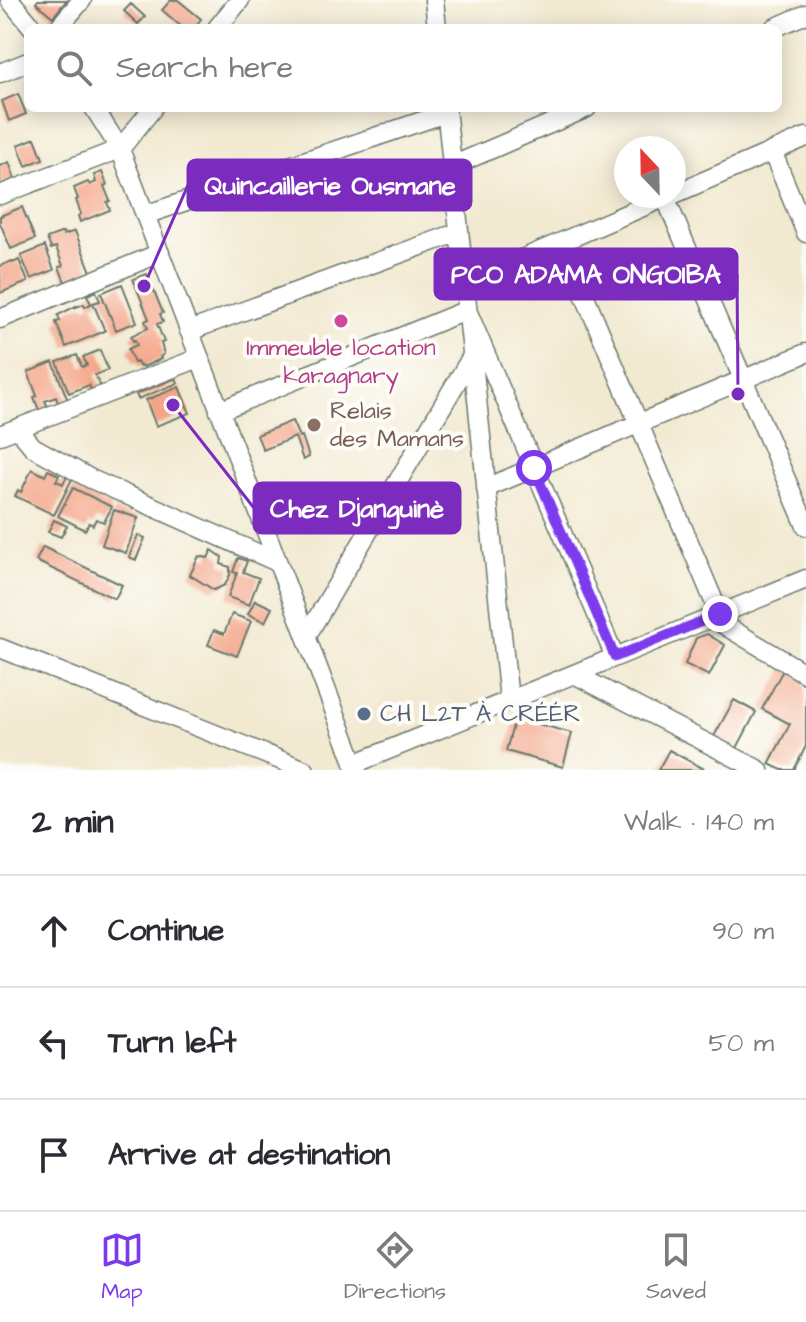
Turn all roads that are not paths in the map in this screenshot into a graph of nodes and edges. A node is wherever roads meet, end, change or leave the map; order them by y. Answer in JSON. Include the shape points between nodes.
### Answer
{"nodes":[{"id":1,"x":10,"y":0,"type":"edge"},
{"id":2,"x":82,"y":0,"type":"edge"},
{"id":3,"x":240,"y":0,"type":"edge"},
{"id":4,"x":434,"y":0,"type":"edge"},
{"id":5,"x":806,"y":14,"type":"edge"},
{"id":6,"x":30,"y":24,"type":"edge"},
{"id":7,"x":61,"y":24,"type":"edge"},
{"id":8,"x":220,"y":24,"type":"edge"},
{"id":9,"x":437,"y":24,"type":"edge"},
{"id":10,"x":782,"y":24,"type":"edge"},
{"id":11,"x":24,"y":64,"type":"edge"},
{"id":12,"x":0,"y":73,"type":"edge"},
{"id":13,"x":97,"y":112,"type":"edge"},
{"id":14,"x":150,"y":112,"type":"edge"},
{"id":15,"x":443,"y":112,"type":"edge"},
{"id":16,"x":446,"y":112,"type":"edge"},
{"id":17,"x":578,"y":112,"type":"edge"},
{"id":18,"x":806,"y":137,"type":"edge"},
{"id":19,"x":120,"y":149,"type":"junction"},
{"id":20,"x":772,"y":151,"type":"junction"},
{"id":21,"x":452,"y":166,"type":"junction"},
{"id":22,"x":686,"y":189,"type":"edge"},
{"id":23,"x":0,"y":195,"type":"edge"},
{"id":24,"x":641,"y":208,"type":"edge"},
{"id":25,"x":674,"y":208,"type":"edge"},
{"id":26,"x":145,"y":215,"type":"junction"},
{"id":27,"x":804,"y":225,"type":"edge"},
{"id":28,"x":459,"y":232,"type":"junction"},
{"id":29,"x":562,"y":242,"type":"junction"},
{"id":30,"x":160,"y":253,"type":"junction"},
{"id":31,"x":464,"y":284,"type":"junction"},
{"id":32,"x":467,"y":310,"type":"junction"},
{"id":33,"x":0,"y":319,"type":"edge"},
{"id":34,"x":189,"y":331,"type":"junction"},
{"id":35,"x":806,"y":353,"type":"edge"},
{"id":36,"x":472,"y":356,"type":"junction"},
{"id":37,"x":199,"y":358,"type":"junction"},
{"id":38,"x":743,"y":379,"type":"junction"},
{"id":39,"x":219,"y":411,"type":"junction"},
{"id":40,"x":639,"y":423,"type":"junction"},
{"id":41,"x":9,"y":432,"type":"edge"},
{"id":42,"x":534,"y":468,"type":"junction"},
{"id":43,"x":486,"y":488,"type":"junction"},
{"id":44,"x":806,"y":526,"type":"edge"},
{"id":45,"x":277,"y":562,"type":"junction"},
{"id":46,"x":806,"y":579,"type":"edge"},
{"id":47,"x":720,"y":614,"type":"junction"},
{"id":48,"x":306,"y":637,"type":"junction"},
{"id":49,"x":0,"y":648,"type":"edge"},
{"id":50,"x":615,"y":657,"type":"junction"},
{"id":51,"x":574,"y":674,"type":"junction"},
{"id":52,"x":806,"y":674,"type":"edge"},
{"id":53,"x":509,"y":700,"type":"junction"},
{"id":54,"x":356,"y":767,"type":"edge"},
{"id":55,"x":305,"y":770,"type":"edge"},
{"id":56,"x":759,"y":770,"type":"edge"}],
"edges":[{"from":1,"to":6,"type":"street"},
{"from":2,"to":7,"type":"street"},
{"from":3,"to":8,"type":"street"},
{"from":4,"to":9,"type":"street"},
{"from":5,"to":10,"type":"street"},
{"from":11,"to":12,"type":"street"},
{"from":13,"to":19,"type":"street"},
{"from":14,"to":19,"type":"street"},
{"from":15,"to":26,"type":"street"},
{"from":16,"to":21,"type":"street"},
{"from":17,"to":21,"type":"street"},
{"from":18,"to":20,"type":"street"},
{"from":19,"to":23,"type":"street"},
{"from":19,"to":26,"type":"street"},
{"from":20,"to":22,"type":"street"},
{"from":20,"to":27,"type":"street"},
{"from":21,"to":28,"type":"street"},
{"from":24,"to":29,"type":"street"},
{"from":25,"to":38,"type":"street"},
{"from":26,"to":30,"type":"street"},
{"from":28,"to":31,"type":"street"},
{"from":28,"to":34,"type":"street"},
{"from":29,"to":31,"type":"street"},
{"from":29,"to":40,"type":"street"},
{"from":30,"to":33,"type":"street"},
{"from":30,"to":34,"type":"street"},
{"from":31,"to":32,"type":"street"},
{"from":32,"to":36,"type":"street"},
{"from":32,"to":39,"type":"street"},
{"from":32,"to":42,"type":"street"},
{"from":34,"to":37,"type":"street"},
{"from":35,"to":38,"type":"street"},
{"from":36,"to":43,"type":"street"},
{"from":36,"to":48,"type":"street"},
{"from":37,"to":39,"type":"street"},
{"from":37,"to":41,"type":"street"},
{"from":38,"to":40,"type":"street"},
{"from":38,"to":44,"type":"street"},
{"from":39,"to":45,"type":"street"},
{"from":40,"to":42,"type":"street"},
{"from":40,"to":47,"type":"street"},
{"from":41,"to":45,"type":"street","via":[[91,479]]},
{"from":42,"to":43,"type":"street"},
{"from":42,"to":50,"type":"street"},
{"from":43,"to":53,"type":"street"},
{"from":45,"to":48,"type":"street"},
{"from":46,"to":47,"type":"street"},
{"from":47,"to":50,"type":"street"},
{"from":47,"to":52,"type":"street","via":[[724,625]]},
{"from":48,"to":54,"type":"street"},
{"from":49,"to":55,"type":"street"},
{"from":50,"to":51,"type":"street"},
{"from":51,"to":53,"type":"street"},
{"from":51,"to":56,"type":"street"},
{"from":53,"to":54,"type":"street"}]}
